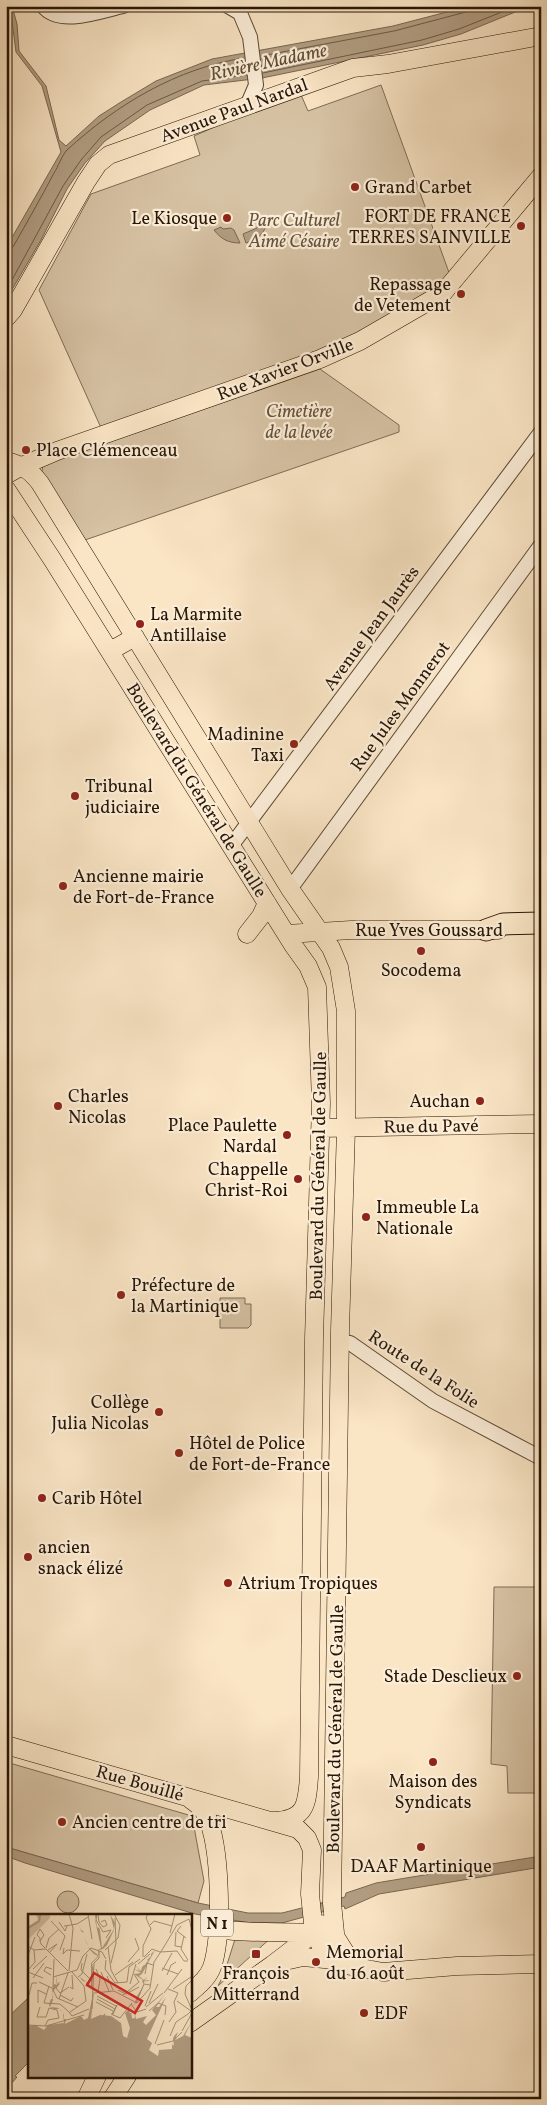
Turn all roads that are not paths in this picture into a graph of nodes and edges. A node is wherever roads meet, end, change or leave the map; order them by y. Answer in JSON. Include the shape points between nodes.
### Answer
{"nodes":[{"id":1,"x":43,"y":6,"type":"edge"},
{"id":2,"x":123,"y":6,"type":"edge"},
{"id":3,"x":228,"y":6,"type":"edge"},
{"id":4,"x":541,"y":36,"type":"edge"},
{"id":5,"x":256,"y":85,"type":"junction"},
{"id":6,"x":270,"y":98,"type":"junction"},
{"id":7,"x":247,"y":106,"type":"junction"},
{"id":8,"x":541,"y":176,"type":"edge"},
{"id":9,"x":10,"y":314,"type":"edge"},
{"id":10,"x":541,"y":432,"type":"edge"},
{"id":11,"x":14,"y":463,"type":"edge"},
{"id":12,"x":6,"y":475,"type":"edge"},
{"id":13,"x":6,"y":489,"type":"edge"},
{"id":14,"x":541,"y":545,"type":"edge"},
{"id":15,"x":135,"y":637,"type":"junction"},
{"id":16,"x":110,"y":651,"type":"junction"},
{"id":17,"x":249,"y":822,"type":"junction"},
{"id":18,"x":231,"y":846,"type":"junction"},
{"id":19,"x":290,"y":889,"type":"junction"},
{"id":20,"x":267,"y":903,"type":"junction"},
{"id":21,"x":304,"y":910,"type":"junction"},
{"id":22,"x":541,"y":923,"type":"edge"},
{"id":23,"x":283,"y":928,"type":"junction"},
{"id":24,"x":486,"y":930,"type":"junction"},
{"id":25,"x":317,"y":931,"type":"junction"},
{"id":26,"x":541,"y":933,"type":"edge"},
{"id":27,"x":247,"y":934,"type":"dead end"},
{"id":28,"x":541,"y":1124,"type":"edge"},
{"id":29,"x":321,"y":1128,"type":"junction"},
{"id":30,"x":346,"y":1128,"type":"junction"},
{"id":31,"x":318,"y":1245,"type":"junction"},
{"id":32,"x":344,"y":1338,"type":"junction"},
{"id":33,"x":314,"y":1340,"type":"junction"},
{"id":34,"x":541,"y":1458,"type":"edge"},
{"id":35,"x":6,"y":1745,"type":"edge"},
{"id":36,"x":187,"y":1797,"type":"junction"},
{"id":37,"x":242,"y":1812,"type":"junction"},
{"id":38,"x":274,"y":1822,"type":"junction"},
{"id":39,"x":215,"y":1844,"type":"junction"},
{"id":40,"x":217,"y":1929,"type":"junction"},
{"id":41,"x":324,"y":1929,"type":"junction"},
{"id":42,"x":335,"y":1960,"type":"junction"},
{"id":43,"x":541,"y":1964,"type":"edge"},
{"id":44,"x":272,"y":1965,"type":"junction"},
{"id":45,"x":361,"y":1968,"type":"junction"},
{"id":46,"x":191,"y":1992,"type":"edge"},
{"id":47,"x":191,"y":2022,"type":"edge"},
{"id":48,"x":96,"y":2078,"type":"edge"},
{"id":49,"x":126,"y":2078,"type":"edge"},
{"id":50,"x":86,"y":2099,"type":"edge"},
{"id":51,"x":112,"y":2099,"type":"edge"}],
"edges":[{"from":1,"to":2,"type":"street","via":[[50,13],[64,18]]},
{"from":3,"to":5,"type":"street","via":[[240,13],[250,37]]},
{"from":4,"to":6,"type":"main road","name":"Avenue Paul Nardal","via":[[354,68]]},
{"from":5,"to":6,"type":"street"},
{"from":5,"to":7,"type":"street"},
{"from":6,"to":7,"type":"main road","name":"Avenue Paul Nardal"},
{"from":7,"to":9,"type":"main road","name":"Avenue Paul Nardal","via":[[123,149],[102,160]]},
{"from":8,"to":11,"type":"main road","name":"Rue Xavier Orville","via":[[443,293],[360,341],[320,359]]},
{"from":10,"to":17,"type":"street","name":"Avenue Jean Jaurès"},
{"from":11,"to":12,"type":"main road","name":"Rue Xavier Orville"},
{"from":11,"to":15,"type":"main road","name":"Boulevard du Général de Gaulle","via":[[31,471],[40,483]]},
{"from":13,"to":16,"type":"main road","name":"Boulevard du Général de Gaulle"},
{"from":14,"to":19,"type":"street","name":"Rue Jules Monnerot"},
{"from":15,"to":16,"type":"main road"},
{"from":15,"to":17,"type":"main road","name":"Boulevard du Général de Gaulle"},
{"from":16,"to":18,"type":"main road","name":"Boulevard du Général de Gaulle"},
{"from":17,"to":18,"type":"street","name":"Avenue Jean Jaurès"},
{"from":17,"to":19,"type":"main road","name":"Boulevard du Général de Gaulle"},
{"from":18,"to":20,"type":"main road","name":"Boulevard du Général de Gaulle"},
{"from":19,"to":21,"type":"main road","name":"Boulevard du Général de Gaulle"},
{"from":20,"to":23,"type":"main road","name":"Boulevard du Général de Gaulle"},
{"from":20,"to":27,"type":"main road"},
{"from":21,"to":23,"type":"main road","via":[[301,918]]},
{"from":21,"to":25,"type":"main road","name":"Boulevard du Général de Gaulle"},
{"from":22,"to":24,"type":"highway","via":[[503,924]]},
{"from":23,"to":25,"type":"main road","name":"Rue Yves Goussard"},
{"from":23,"to":29,"type":"main road","name":"Boulevard du Général de Gaulle","via":[[308,966],[317,987]]},
{"from":24,"to":25,"type":"main road","name":"Rue Yves Goussard"},
{"from":24,"to":26,"type":"main road","name":"Rue Yves Goussard","via":[[530,929]]},
{"from":25,"to":30,"type":"main road","name":"Boulevard du Général de Gaulle","via":[[339,967],[345,997]]},
{"from":28,"to":30,"type":"main road","name":"Rue du Pavé"},
{"from":29,"to":30,"type":"main road","name":"Rue du Pavé"},
{"from":29,"to":31,"type":"main road","name":"Boulevard du Général de Gaulle"},
{"from":30,"to":32,"type":"main road","name":"Boulevard du Général de Gaulle"},
{"from":31,"to":32,"type":"main road","via":[[325,1312]]},
{"from":31,"to":33,"type":"main road","name":"Boulevard du Général de Gaulle"},
{"from":32,"to":33,"type":"main road"},
{"from":32,"to":34,"type":"street","name":"Route de la Folie","via":[[433,1401]]},
{"from":32,"to":41,"type":"main road","name":"Boulevard du Général de Gaulle","via":[[332,1903]]},
{"from":33,"to":38,"type":"main road","name":"Boulevard du Général de Gaulle","via":[[309,1777],[306,1805],[302,1811],[289,1820]]},
{"from":35,"to":36,"type":"main road","name":"Rue Bouillé"},
{"from":36,"to":37,"type":"main road","name":"Rue Bouillé"},
{"from":36,"to":39,"type":"main road","number":"N 1","via":[[204,1811]]},
{"from":37,"to":38,"type":"main road","name":"Rue Bouillé"},
{"from":37,"to":39,"type":"main road","number":"N 1","via":[[224,1820]]},
{"from":38,"to":41,"type":"main road","name":"Boulevard du Général de Gaulle","via":[[298,1829],[310,1844],[311,1907]]},
{"from":39,"to":40,"type":"main road","number":"N 1"},
{"from":40,"to":41,"type":"main road"},
{"from":40,"to":46,"type":"main road","number":"N 1","via":[[212,1968]]},
{"from":41,"to":42,"type":"main road","name":"Boulevard du Général de Gaulle","via":[[322,1948]]},
{"from":41,"to":44,"type":"main road"},
{"from":41,"to":45,"type":"main road","name":"Boulevard du Général de Gaulle"},
{"from":42,"to":44,"type":"main road","via":[[302,1957]]},
{"from":42,"to":45,"type":"main road"},
{"from":43,"to":45,"type":"main road","via":[[383,1972]]},
{"from":44,"to":47,"type":"main road"},
{"from":48,"to":50,"type":"main road"},
{"from":49,"to":51,"type":"main road"}]}
